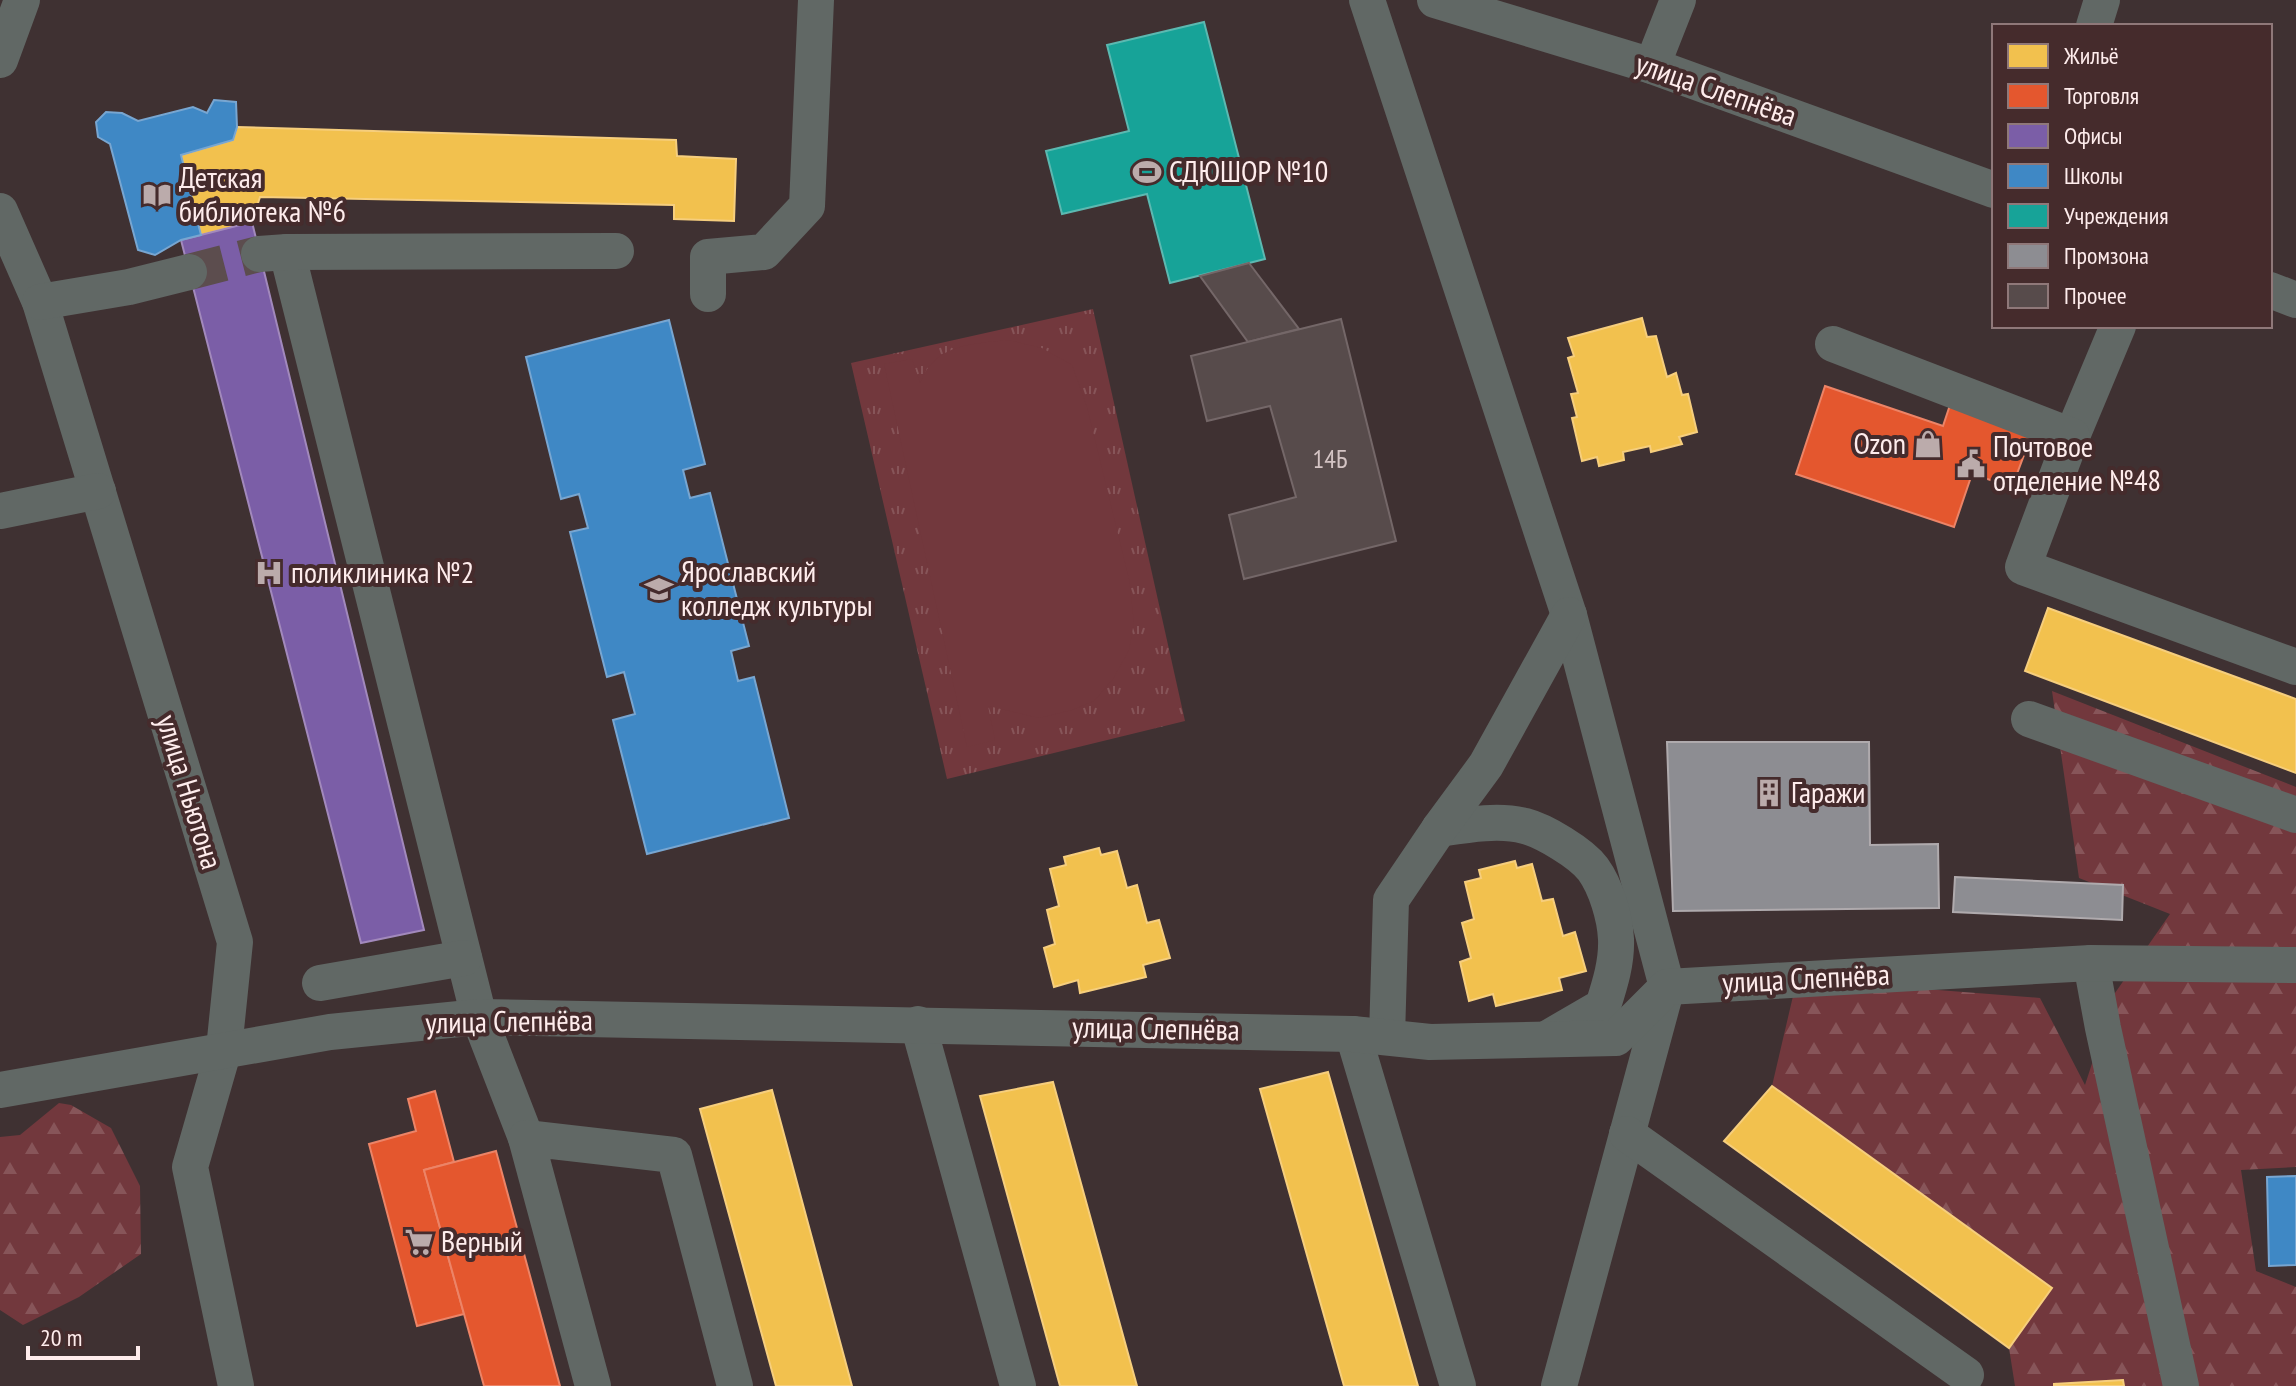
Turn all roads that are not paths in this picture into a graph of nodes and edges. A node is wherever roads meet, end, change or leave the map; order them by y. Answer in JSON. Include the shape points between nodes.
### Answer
{"nodes":[{"id":1,"x":22,"y":0,"type":"edge"},
{"id":2,"x":816,"y":0,"type":"edge"},
{"id":3,"x":1367,"y":0,"type":"edge"},
{"id":4,"x":1435,"y":0,"type":"edge"},
{"id":5,"x":1678,"y":0,"type":"edge"},
{"id":6,"x":2102,"y":0,"type":"edge"},
{"id":7,"x":2095,"y":24,"type":"edge"},
{"id":8,"x":0,"y":60,"type":"edge"},
{"id":9,"x":1652,"y":66,"type":"junction"},
{"id":10,"x":1992,"y":189,"type":"edge"},
{"id":11,"x":0,"y":211,"type":"edge"},
{"id":12,"x":616,"y":251,"type":"dead end"},
{"id":13,"x":189,"y":272,"type":"tunnel mouth"},
{"id":14,"x":2272,"y":291,"type":"edge"},
{"id":15,"x":708,"y":294,"type":"dead end"},
{"id":16,"x":2296,"y":300,"type":"edge"},
{"id":17,"x":40,"y":302,"type":"junction"},
{"id":18,"x":2117,"y":328,"type":"edge"},
{"id":19,"x":1833,"y":344,"type":"dead end"},
{"id":20,"x":2072,"y":436,"type":"junction"},
{"id":21,"x":98,"y":491,"type":"junction"},
{"id":22,"x":0,"y":511,"type":"edge"},
{"id":23,"x":1569,"y":615,"type":"junction"},
{"id":24,"x":2296,"y":667,"type":"edge"},
{"id":25,"x":2029,"y":719,"type":"dead end"},
{"id":26,"x":2296,"y":815,"type":"edge"},
{"id":27,"x":1439,"y":829,"type":"junction"},
{"id":28,"x":464,"y":958,"type":"junction"},
{"id":29,"x":2091,"y":963,"type":"junction"},
{"id":30,"x":2296,"y":965,"type":"edge"},
{"id":31,"x":320,"y":983,"type":"dead end"},
{"id":32,"x":1667,"y":987,"type":"junction"},
{"id":33,"x":479,"y":1017,"type":"junction"},
{"id":34,"x":918,"y":1024,"type":"junction"},
{"id":35,"x":1370,"y":1036,"type":"junction"},
{"id":36,"x":1544,"y":1040,"type":"junction"},
{"id":37,"x":224,"y":1049,"type":"junction"},
{"id":38,"x":0,"y":1090,"type":"edge"},
{"id":39,"x":1627,"y":1134,"type":"junction"},
{"id":40,"x":526,"y":1138,"type":"junction"},
{"id":41,"x":1966,"y":1375,"type":"dead end"},
{"id":42,"x":236,"y":1386,"type":"edge"},
{"id":43,"x":593,"y":1386,"type":"edge"},
{"id":44,"x":735,"y":1386,"type":"edge"},
{"id":45,"x":1018,"y":1386,"type":"edge"},
{"id":46,"x":1458,"y":1386,"type":"edge"},
{"id":47,"x":1559,"y":1386,"type":"edge"},
{"id":48,"x":2181,"y":1386,"type":"edge"}],
"edges":[{"from":1,"to":8,"type":"street"},
{"from":2,"to":15,"type":"street","via":[[807,206],[764,252],[708,257]]},
{"from":3,"to":23,"type":"street"},
{"from":4,"to":9,"type":"street","name":"улица Слепнёва"},
{"from":5,"to":9,"type":"street"},
{"from":6,"to":7,"type":"street"},
{"from":9,"to":10,"type":"street","name":"улица Слепнёва"},
{"from":11,"to":17,"type":"street","name":"улица Ньютона"},
{"from":12,"to":28,"type":"street","via":[[273,253]]},
{"from":13,"to":17,"type":"street"},
{"from":14,"to":16,"type":"street"},
{"from":17,"to":21,"type":"street","name":"улица Ньютона"},
{"from":18,"to":20,"type":"street"},
{"from":19,"to":20,"type":"street"},
{"from":20,"to":24,"type":"street","via":[[2023,567]]},
{"from":21,"to":22,"type":"street"},
{"from":21,"to":37,"type":"street","name":"улица Ньютона","via":[[235,942]]},
{"from":23,"to":27,"type":"street","via":[[1486,765]]},
{"from":23,"to":32,"type":"street"},
{"from":25,"to":26,"type":"street"},
{"from":27,"to":35,"type":"street","via":[[1391,900]]},
{"from":27,"to":36,"type":"street","via":[[1481,823],[1525,826],[1560,841],[1592,867],[1607,897],[1616,938],[1614,972],[1603,1006]]},
{"from":28,"to":31,"type":"street"},
{"from":28,"to":33,"type":"street"},
{"from":29,"to":30,"type":"street","name":"улица Слепнёва"},
{"from":29,"to":32,"type":"street","name":"улица Слепнёва"},
{"from":29,"to":48,"type":"street"},
{"from":32,"to":36,"type":"street","name":"улица Слепнёва","via":[[1616,1038]]},
{"from":32,"to":39,"type":"street"},
{"from":33,"to":34,"type":"street","name":"улица Слепнёва"},
{"from":33,"to":37,"type":"street","name":"улица Слепнёва"},
{"from":33,"to":40,"type":"street"},
{"from":34,"to":35,"type":"street","name":"улица Слепнёва"},
{"from":34,"to":45,"type":"street"},
{"from":35,"to":36,"type":"street","name":"улица Слепнёва","via":[[1430,1042]]},
{"from":35,"to":46,"type":"street"},
{"from":37,"to":38,"type":"street","name":"улица Слепнёва"},
{"from":37,"to":42,"type":"street","name":"улица Ньютона","via":[[190,1167]]},
{"from":39,"to":41,"type":"street"},
{"from":39,"to":47,"type":"street"},
{"from":40,"to":43,"type":"street"},
{"from":40,"to":44,"type":"street","via":[[674,1155]]}]}
